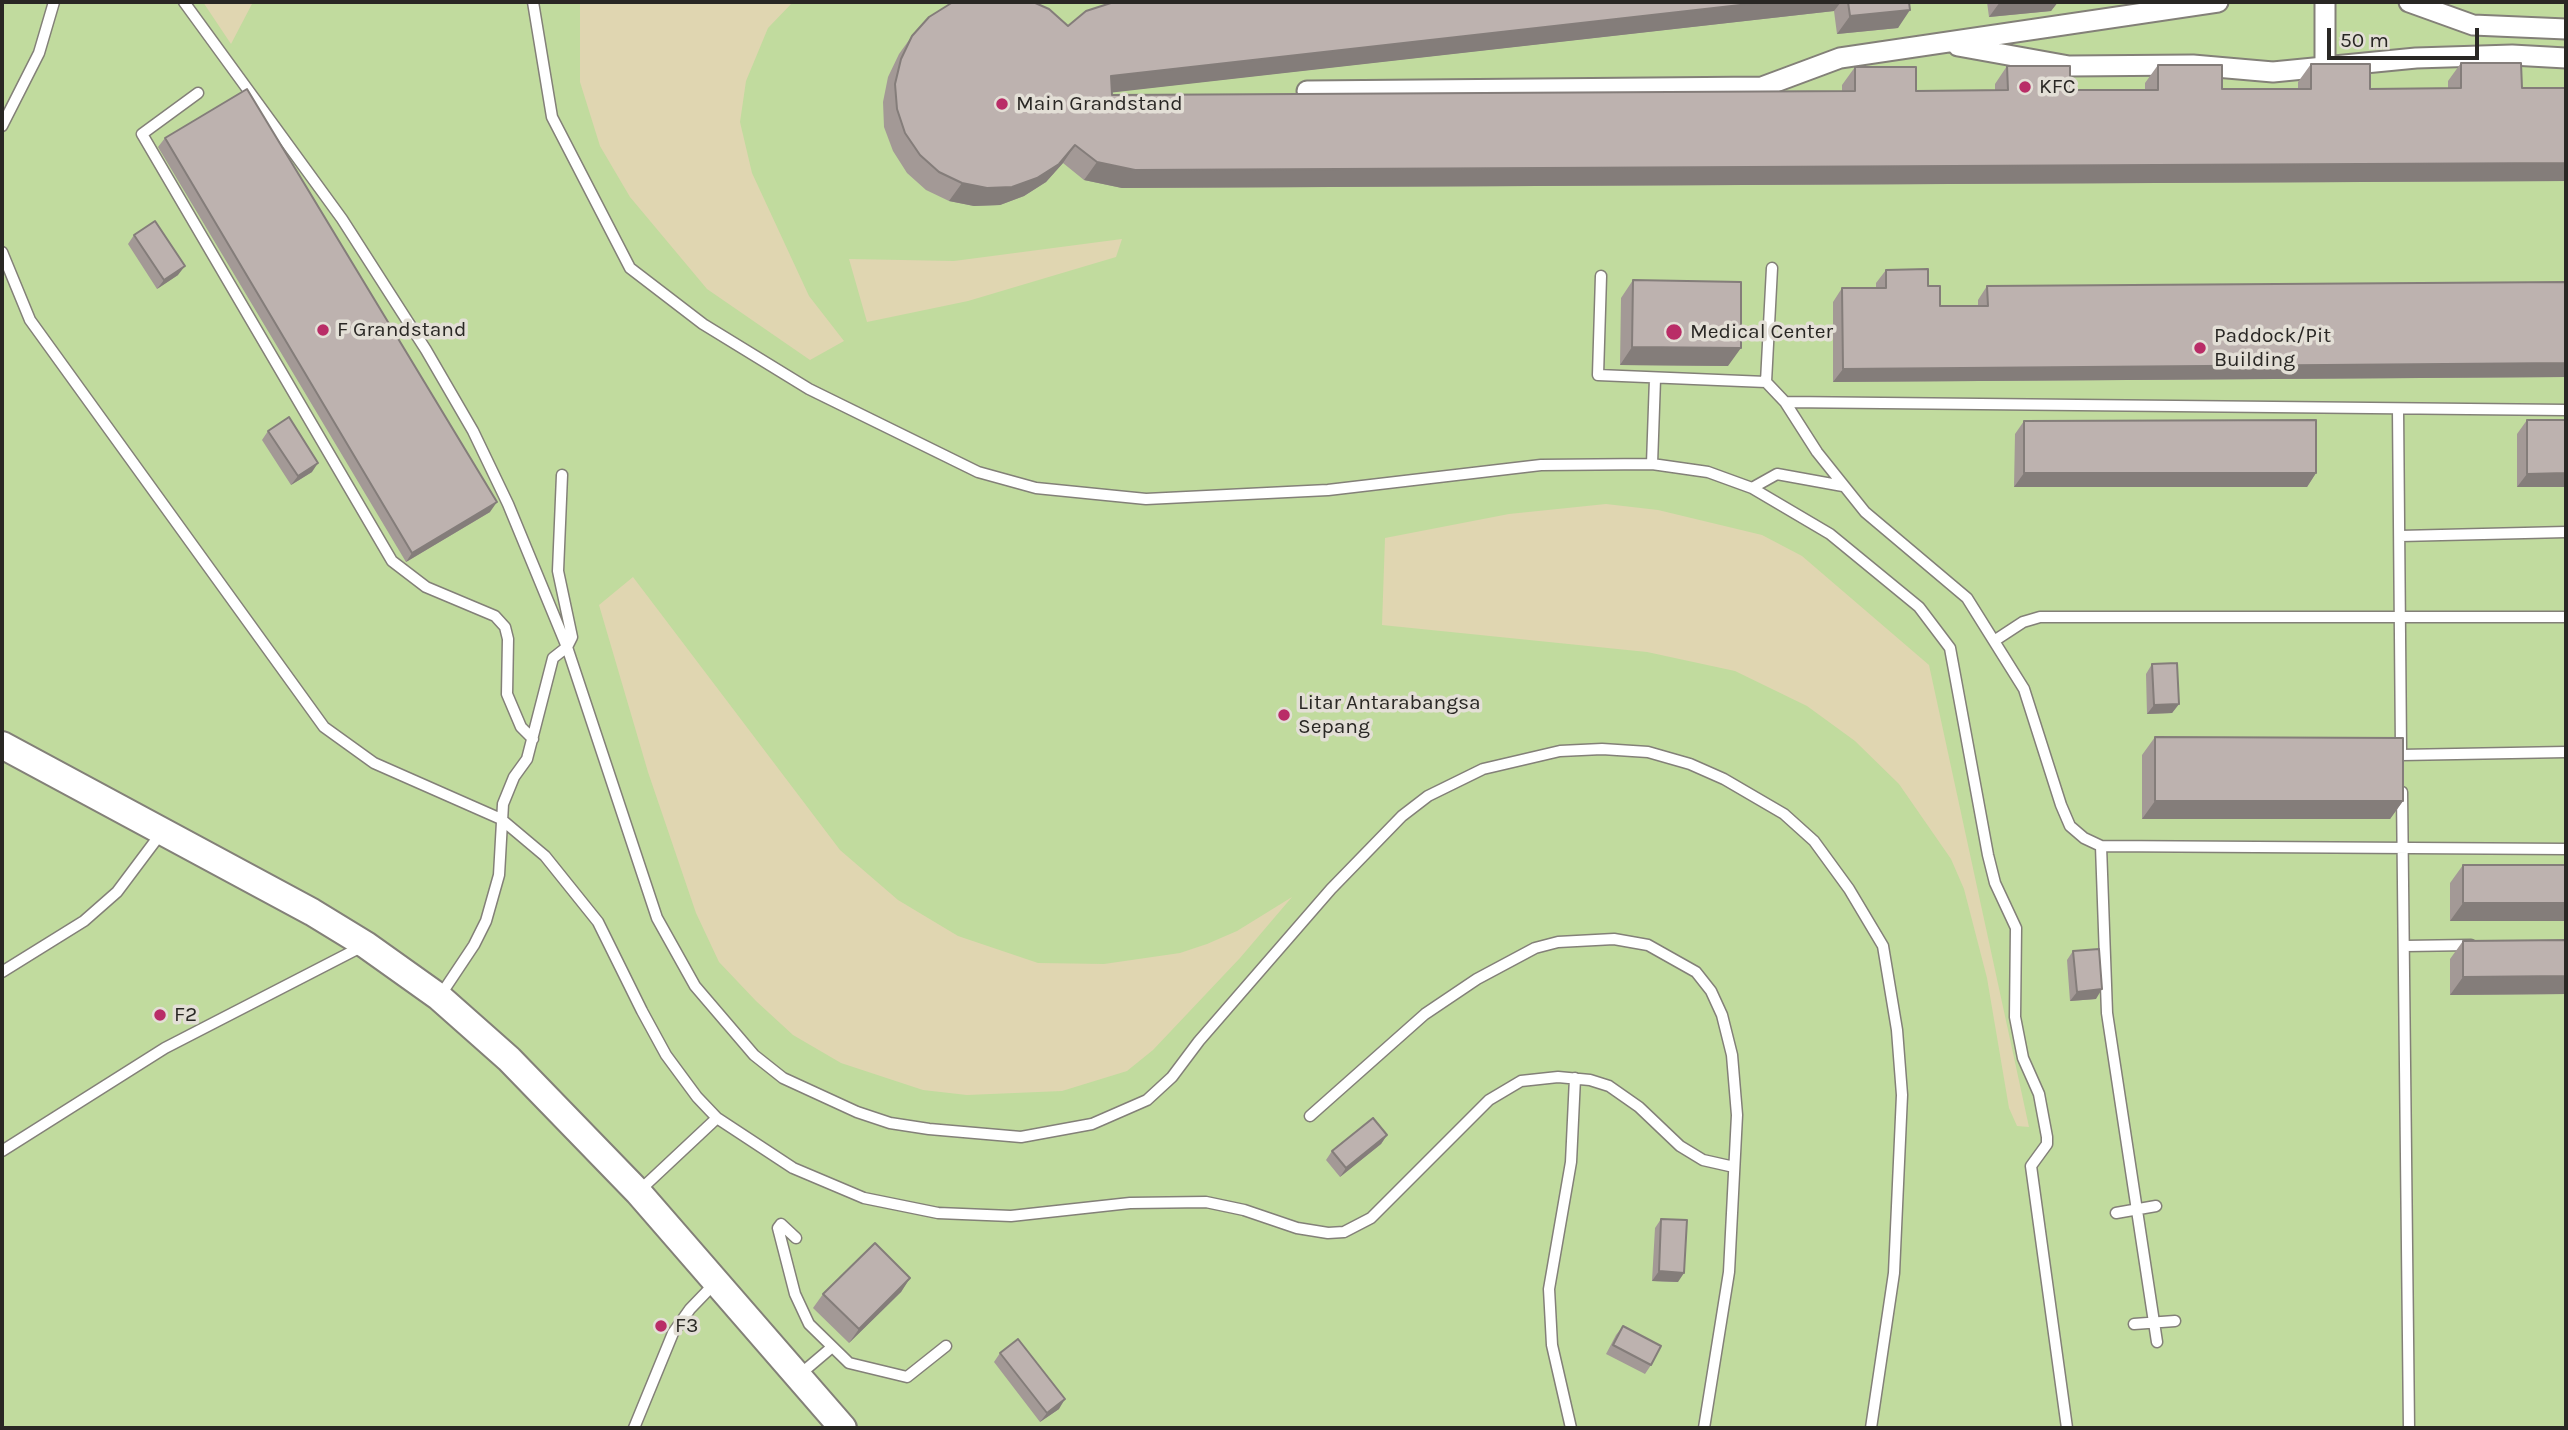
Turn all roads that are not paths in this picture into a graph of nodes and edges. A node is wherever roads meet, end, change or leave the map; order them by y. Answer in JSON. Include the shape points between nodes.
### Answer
{"nodes":[{"id":1,"x":54,"y":2,"type":"edge"},
{"id":2,"x":184,"y":2,"type":"edge"},
{"id":3,"x":533,"y":2,"type":"edge"},
{"id":4,"x":2218,"y":2,"type":"edge"},
{"id":5,"x":2325,"y":2,"type":"edge"},
{"id":6,"x":2409,"y":2,"type":"edge"},
{"id":7,"x":2495,"y":27,"type":"junction"},
{"id":8,"x":2566,"y":29,"type":"edge"},
{"id":9,"x":1941,"y":43,"type":"junction"},
{"id":10,"x":2512,"y":55,"type":"junction"},
{"id":11,"x":2566,"y":58,"type":"edge"},
{"id":12,"x":2325,"y":68,"type":"junction"},
{"id":13,"x":1307,"y":91,"type":"edge"},
{"id":14,"x":198,"y":93,"type":"dead end"},
{"id":15,"x":2,"y":127,"type":"edge"},
{"id":16,"x":2,"y":252,"type":"edge"},
{"id":17,"x":1772,"y":268,"type":"dead end"},
{"id":18,"x":1601,"y":276,"type":"dead end"},
{"id":19,"x":1655,"y":379,"type":"junction"},
{"id":20,"x":1766,"y":382,"type":"junction"},
{"id":21,"x":1785,"y":402,"type":"junction"},
{"id":22,"x":2398,"y":409,"type":"junction"},
{"id":23,"x":2566,"y":410,"type":"edge"},
{"id":24,"x":1652,"y":464,"type":"junction"},
{"id":25,"x":562,"y":475,"type":"dead end"},
{"id":26,"x":1843,"y":486,"type":"junction"},
{"id":27,"x":1752,"y":488,"type":"junction"},
{"id":28,"x":2566,"y":532,"type":"edge"},
{"id":29,"x":2400,"y":536,"type":"junction"},
{"id":30,"x":2400,"y":617,"type":"junction"},
{"id":31,"x":2566,"y":617,"type":"edge"},
{"id":32,"x":1994,"y":641,"type":"junction"},
{"id":33,"x":567,"y":647,"type":"junction"},
{"id":34,"x":533,"y":739,"type":"junction"},
{"id":35,"x":2,"y":745,"type":"edge"},
{"id":36,"x":2566,"y":752,"type":"edge"},
{"id":37,"x":2401,"y":755,"type":"junction"},
{"id":38,"x":2401,"y":769,"type":"edge"},
{"id":39,"x":2402,"y":782,"type":"edge"},
{"id":40,"x":501,"y":819,"type":"junction"},
{"id":41,"x":162,"y":831,"type":"junction"},
{"id":42,"x":2101,"y":846,"type":"junction"},
{"id":43,"x":2402,"y":848,"type":"junction"},
{"id":44,"x":2566,"y":849,"type":"edge"},
{"id":45,"x":366,"y":944,"type":"junction"},
{"id":46,"x":2486,"y":944,"type":"edge"},
{"id":47,"x":2405,"y":946,"type":"junction"},
{"id":48,"x":2,"y":972,"type":"edge"},
{"id":49,"x":439,"y":997,"type":"junction"},
{"id":50,"x":1575,"y":1078,"type":"junction"},
{"id":51,"x":1310,"y":1115,"type":"dead end"},
{"id":52,"x":717,"y":1118,"type":"junction"},
{"id":53,"x":2,"y":1150,"type":"edge"},
{"id":54,"x":1734,"y":1167,"type":"junction"},
{"id":55,"x":639,"y":1192,"type":"junction"},
{"id":56,"x":2156,"y":1206,"type":"dead end"},
{"id":57,"x":2137,"y":1209,"type":"junction"},
{"id":58,"x":2116,"y":1213,"type":"dead end"},
{"id":59,"x":796,"y":1238,"type":"dead end"},
{"id":60,"x":716,"y":1282,"type":"junction"},
{"id":61,"x":2175,"y":1321,"type":"dead end"},
{"id":62,"x":2154,"y":1323,"type":"junction"},
{"id":63,"x":2134,"y":1324,"type":"dead end"},
{"id":64,"x":2157,"y":1342,"type":"dead end"},
{"id":65,"x":946,"y":1346,"type":"dead end"},
{"id":66,"x":831,"y":1348,"type":"junction"},
{"id":67,"x":798,"y":1376,"type":"junction"},
{"id":68,"x":634,"y":1428,"type":"edge"},
{"id":69,"x":843,"y":1428,"type":"edge"},
{"id":70,"x":1571,"y":1428,"type":"edge"},
{"id":71,"x":1704,"y":1428,"type":"edge"},
{"id":72,"x":1871,"y":1428,"type":"edge"},
{"id":73,"x":2067,"y":1428,"type":"edge"},
{"id":74,"x":2409,"y":1428,"type":"edge"}],
"edges":[{"from":1,"to":15,"type":"lane","via":[[38,52]]},
{"from":2,"to":33,"type":"lane","via":[[342,219],[426,350],[508,504]]},
{"from":3,"to":24,"type":"lane","via":[[552,117],[631,268],[703,324],[809,389],[978,472],[1036,488],[1146,499],[1328,490],[1541,465]]},
{"from":4,"to":9,"type":"street"},
{"from":5,"to":12,"type":"street"},
{"from":6,"to":7,"type":"street","via":[[2473,25]]},
{"from":7,"to":8,"type":"street"},
{"from":7,"to":10,"type":"street"},
{"from":9,"to":12,"type":"street","via":[[2070,66],[2193,65],[2273,72]]},
{"from":9,"to":13,"type":"street","via":[[1840,58],[1762,87]]},
{"from":10,"to":11,"type":"street"},
{"from":10,"to":12,"type":"street","via":[[2416,58]]},
{"from":14,"to":34,"type":"lane","via":[[142,134],[392,561],[426,587],[484,610],[505,627],[507,694],[521,727]]},
{"from":16,"to":40,"type":"lane","via":[[30,320],[324,727],[374,764]]},
{"from":17,"to":20,"type":"lane"},
{"from":18,"to":19,"type":"lane","via":[[1598,375]]},
{"from":19,"to":20,"type":"lane"},
{"from":19,"to":24,"type":"lane"},
{"from":20,"to":21,"type":"lane"},
{"from":21,"to":22,"type":"lane"},
{"from":21,"to":26,"type":"lane"},
{"from":22,"to":23,"type":"lane"},
{"from":22,"to":29,"type":"lane"},
{"from":24,"to":27,"type":"lane","via":[[1708,472]]},
{"from":25,"to":33,"type":"lane","via":[[558,571],[572,637]]},
{"from":26,"to":27,"type":"lane","via":[[1777,474]]},
{"from":26,"to":32,"type":"lane","via":[[1865,512],[1967,598]]},
{"from":27,"to":73,"type":"lane","via":[[1840,542],[1919,607],[1950,648],[1988,855],[2016,928],[2015,1017],[2047,1137],[2031,1166]]},
{"from":28,"to":29,"type":"lane"},
{"from":29,"to":30,"type":"lane"},
{"from":30,"to":31,"type":"lane"},
{"from":30,"to":32,"type":"lane","via":[[2040,617]]},
{"from":30,"to":37,"type":"lane"},
{"from":32,"to":42,"type":"lane","via":[[2024,689],[2070,826]]},
{"from":33,"to":34,"type":"lane","via":[[553,659],[546,677]]},
{"from":33,"to":72,"type":"lane","via":[[657,918],[695,986],[754,1055],[783,1078],[857,1112],[929,1129],[1021,1137],[1093,1124],[1147,1100],[1172,1077],[1331,889],[1402,816],[1428,796],[1483,769],[1560,751],[1648,752],[1724,779],[1784,814],[1814,841],[1883,946],[1897,1030],[1902,1095],[1894,1273]]},
{"from":34,"to":40,"type":"lane","via":[[503,804]]},
{"from":35,"to":41,"type":"street"},
{"from":36,"to":37,"type":"lane"},
{"from":37,"to":38,"type":"lane"},
{"from":39,"to":43,"type":"lane"},
{"from":40,"to":49,"type":"lane","via":[[499,874],[486,921]]},
{"from":40,"to":52,"type":"lane","via":[[545,856],[587,906],[666,1055]]},
{"from":41,"to":45,"type":"street"},
{"from":41,"to":48,"type":"lane","via":[[117,892],[84,921]]},
{"from":42,"to":43,"type":"lane"},
{"from":42,"to":57,"type":"lane","via":[[2104,984]]},
{"from":43,"to":44,"type":"lane"},
{"from":43,"to":47,"type":"lane"},
{"from":45,"to":49,"type":"street"},
{"from":45,"to":53,"type":"lane","via":[[165,1048]]},
{"from":46,"to":47,"type":"lane"},
{"from":47,"to":74,"type":"lane"},
{"from":49,"to":55,"type":"street","via":[[509,1059]]},
{"from":50,"to":52,"type":"lane","via":[[1539,1077],[1507,1087],[1472,1115],[1371,1218],[1344,1232],[1328,1233],[1206,1202],[1130,1203],[1011,1216],[896,1206],[793,1168]]},
{"from":50,"to":54,"type":"lane","via":[[1623,1094],[1680,1146],[1710,1163]]},
{"from":50,"to":70,"type":"lane","via":[[1571,1163],[1549,1289],[1552,1345]]},
{"from":51,"to":54,"type":"lane","via":[[1425,1014],[1512,959],[1558,942],[1614,939],[1648,945],[1674,957],[1696,972],[1711,991],[1722,1015],[1737,1085]]},
{"from":52,"to":55,"type":"lane"},
{"from":54,"to":71,"type":"lane","via":[[1728,1272]]},
{"from":55,"to":60,"type":"street"},
{"from":56,"to":57,"type":"lane"},
{"from":57,"to":58,"type":"lane"},
{"from":57,"to":62,"type":"lane"},
{"from":59,"to":66,"type":"lane","via":[[781,1224],[778,1228],[808,1324]]},
{"from":60,"to":67,"type":"street"},
{"from":60,"to":68,"type":"lane","via":[[673,1333]]},
{"from":61,"to":62,"type":"lane"},
{"from":62,"to":63,"type":"lane"},
{"from":62,"to":64,"type":"lane"},
{"from":65,"to":66,"type":"lane","via":[[907,1377],[849,1363]]},
{"from":66,"to":67,"type":"lane"},
{"from":67,"to":69,"type":"street"}]}
